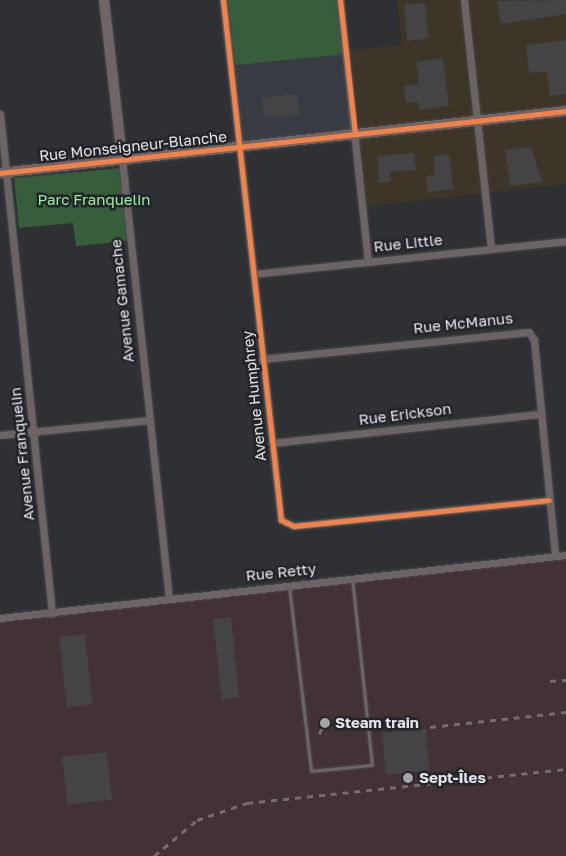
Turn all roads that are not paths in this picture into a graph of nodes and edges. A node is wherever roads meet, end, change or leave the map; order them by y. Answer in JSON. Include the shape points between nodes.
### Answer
{"nodes":[{"id":1,"x":104,"y":0,"type":"edge"},
{"id":2,"x":223,"y":0,"type":"edge"},
{"id":3,"x":340,"y":0,"type":"edge"},
{"id":4,"x":464,"y":0,"type":"edge"},
{"id":5,"x":566,"y":111,"type":"edge"},
{"id":6,"x":0,"y":114,"type":"edge"},
{"id":7,"x":478,"y":120,"type":"junction"},
{"id":8,"x":355,"y":134,"type":"junction"},
{"id":9,"x":239,"y":147,"type":"junction"},
{"id":10,"x":122,"y":160,"type":"junction"},
{"id":11,"x":3,"y":172,"type":"edge"},
{"id":12,"x":566,"y":240,"type":"edge"},
{"id":13,"x":491,"y":248,"type":"junction"},
{"id":14,"x":368,"y":262,"type":"junction"},
{"id":15,"x":253,"y":274,"type":"junction"},
{"id":16,"x":262,"y":359,"type":"junction"},
{"id":17,"x":541,"y":414,"type":"junction"},
{"id":18,"x":150,"y":420,"type":"junction"},
{"id":19,"x":34,"y":432,"type":"junction"},
{"id":20,"x":0,"y":435,"type":"edge"},
{"id":21,"x":272,"y":443,"type":"junction"},
{"id":22,"x":549,"y":500,"type":"junction"},
{"id":23,"x":566,"y":555,"type":"edge"},
{"id":24,"x":555,"y":556,"type":"junction"},
{"id":25,"x":352,"y":578,"type":"junction"},
{"id":26,"x":289,"y":585,"type":"junction"},
{"id":27,"x":169,"y":598,"type":"junction"},
{"id":28,"x":52,"y":613,"type":"junction"},
{"id":29,"x":0,"y":618,"type":"edge"}],
"edges":[{"from":1,"to":10,"type":"street","name":"Avenue Gamache"},
{"from":2,"to":9,"type":"street","name":"Avenue Humphrey"},
{"from":3,"to":8,"type":"street"},
{"from":4,"to":7,"type":"street"},
{"from":5,"to":7,"type":"street","name":"Rue Monseigneur-Blanche"},
{"from":6,"to":11,"type":"street","name":"Avenue Franquelin"},
{"from":7,"to":8,"type":"street","name":"Rue Monseigneur-Blanche"},
{"from":7,"to":13,"type":"street"},
{"from":8,"to":9,"type":"street","name":"Rue Monseigneur-Blanche"},
{"from":8,"to":14,"type":"street"},
{"from":9,"to":10,"type":"street","name":"Rue Monseigneur-Blanche"},
{"from":9,"to":15,"type":"street","name":"Avenue Humphrey"},
{"from":10,"to":11,"type":"street","name":"Rue Monseigneur-Blanche"},
{"from":10,"to":18,"type":"street","name":"Avenue Gamache"},
{"from":11,"to":19,"type":"street","name":"Avenue Franquelin"},
{"from":12,"to":13,"type":"street","name":"Rue Little"},
{"from":13,"to":14,"type":"street","name":"Rue Little"},
{"from":14,"to":15,"type":"street","name":"Rue Little"},
{"from":15,"to":16,"type":"street","name":"Avenue Humphrey"},
{"from":16,"to":17,"type":"street","name":"Rue McManus","via":[[529,332],[534,340]]},
{"from":16,"to":21,"type":"street","name":"Avenue Humphrey"},
{"from":17,"to":21,"type":"street","name":"Rue Erickson"},
{"from":17,"to":22,"type":"street","name":"Rue McManus"},
{"from":18,"to":19,"type":"street"},
{"from":18,"to":27,"type":"street","name":"Avenue Gamache"},
{"from":19,"to":20,"type":"street"},
{"from":19,"to":28,"type":"street","name":"Avenue Franquelin"},
{"from":21,"to":22,"type":"street","name":"Avenue Humphrey","via":[[279,515],[286,525]]},
{"from":22,"to":24,"type":"street","name":"Rue McManus"},
{"from":23,"to":24,"type":"street","name":"Rue Retty"},
{"from":24,"to":25,"type":"street","name":"Rue Retty"},
{"from":25,"to":26,"type":"street","name":"Rue Retty"},
{"from":25,"to":26,"type":"lane","via":[[372,765],[311,771]]},
{"from":26,"to":27,"type":"street","name":"Rue Retty"},
{"from":27,"to":28,"type":"street","name":"Rue Retty"},
{"from":28,"to":29,"type":"street","name":"Rue Retty"}]}
